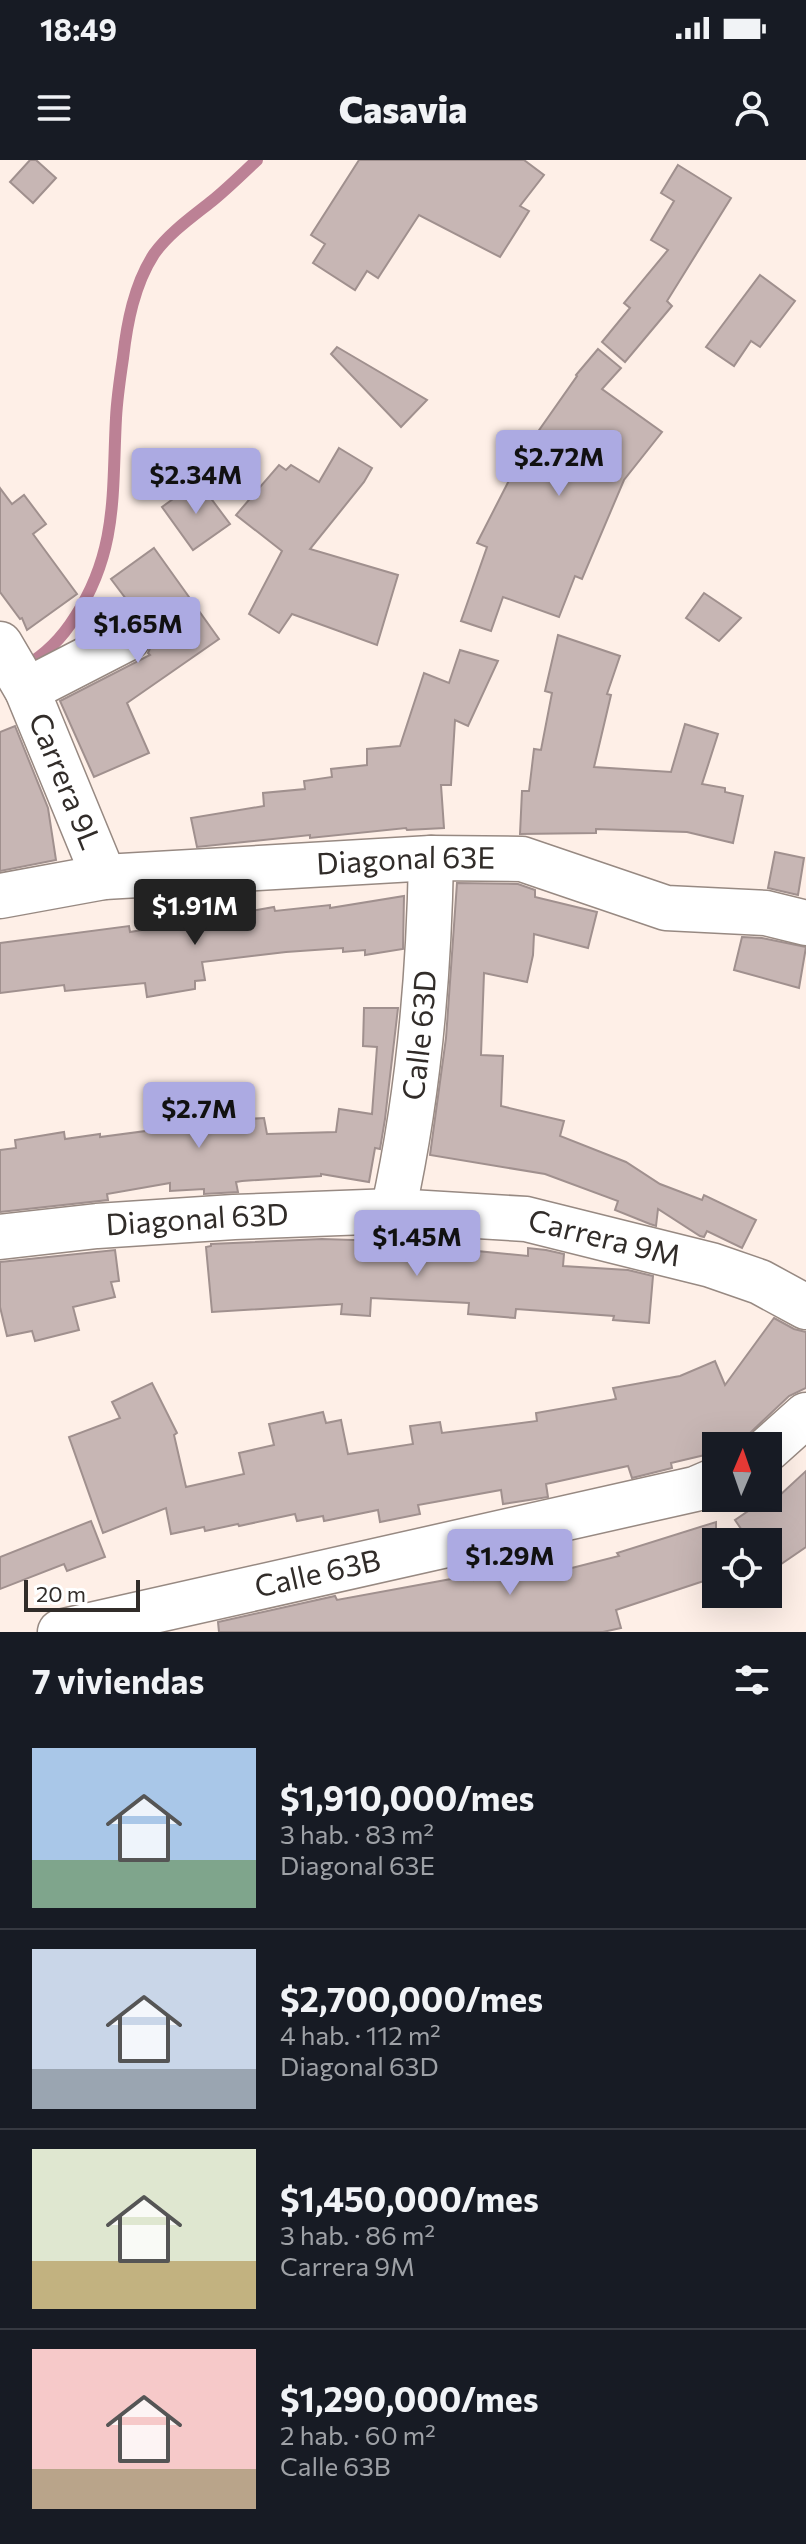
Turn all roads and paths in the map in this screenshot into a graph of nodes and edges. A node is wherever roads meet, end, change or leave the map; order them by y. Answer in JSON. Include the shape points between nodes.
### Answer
{"nodes":[{"id":1,"x":128,"y":638,"type":"dead end"},
{"id":2,"x":15,"y":669,"type":"edge"},
{"id":3,"x":431,"y":858,"type":"junction"},
{"id":4,"x":104,"y":877,"type":"junction"},
{"id":5,"x":0,"y":896,"type":"edge"},
{"id":6,"x":806,"y":923,"type":"edge"},
{"id":7,"x":393,"y":1211,"type":"junction"},
{"id":8,"x":0,"y":1237,"type":"edge"},
{"id":9,"x":806,"y":1307,"type":"edge"},
{"id":10,"x":806,"y":1415,"type":"edge"},
{"id":11,"x":782,"y":1436,"type":"edge"},
{"id":12,"x":702,"y":1486,"type":"edge"},
{"id":13,"x":60,"y":1632,"type":"edge"}],
"edges":[{"from":1,"to":2,"type":"street"},
{"from":2,"to":4,"type":"street","name":"Carrera 9L"},
{"from":3,"to":4,"type":"street","name":"Diagonal 63E"},
{"from":3,"to":6,"type":"street","name":"Diagonal 63E","via":[[522,859],[666,908],[766,913]]},
{"from":3,"to":7,"type":"street","name":"Calle 63D","via":[[417,1081]]},
{"from":4,"to":5,"type":"street","name":"Diagonal 63E"},
{"from":7,"to":8,"type":"street","name":"Diagonal 63D","via":[[97,1226]]},
{"from":7,"to":9,"type":"street","name":"Carrera 9M","via":[[526,1219],[711,1265],[760,1282]]},
{"from":10,"to":11,"type":"street"},
{"from":12,"to":13,"type":"street","name":"Calle 63B"}]}
